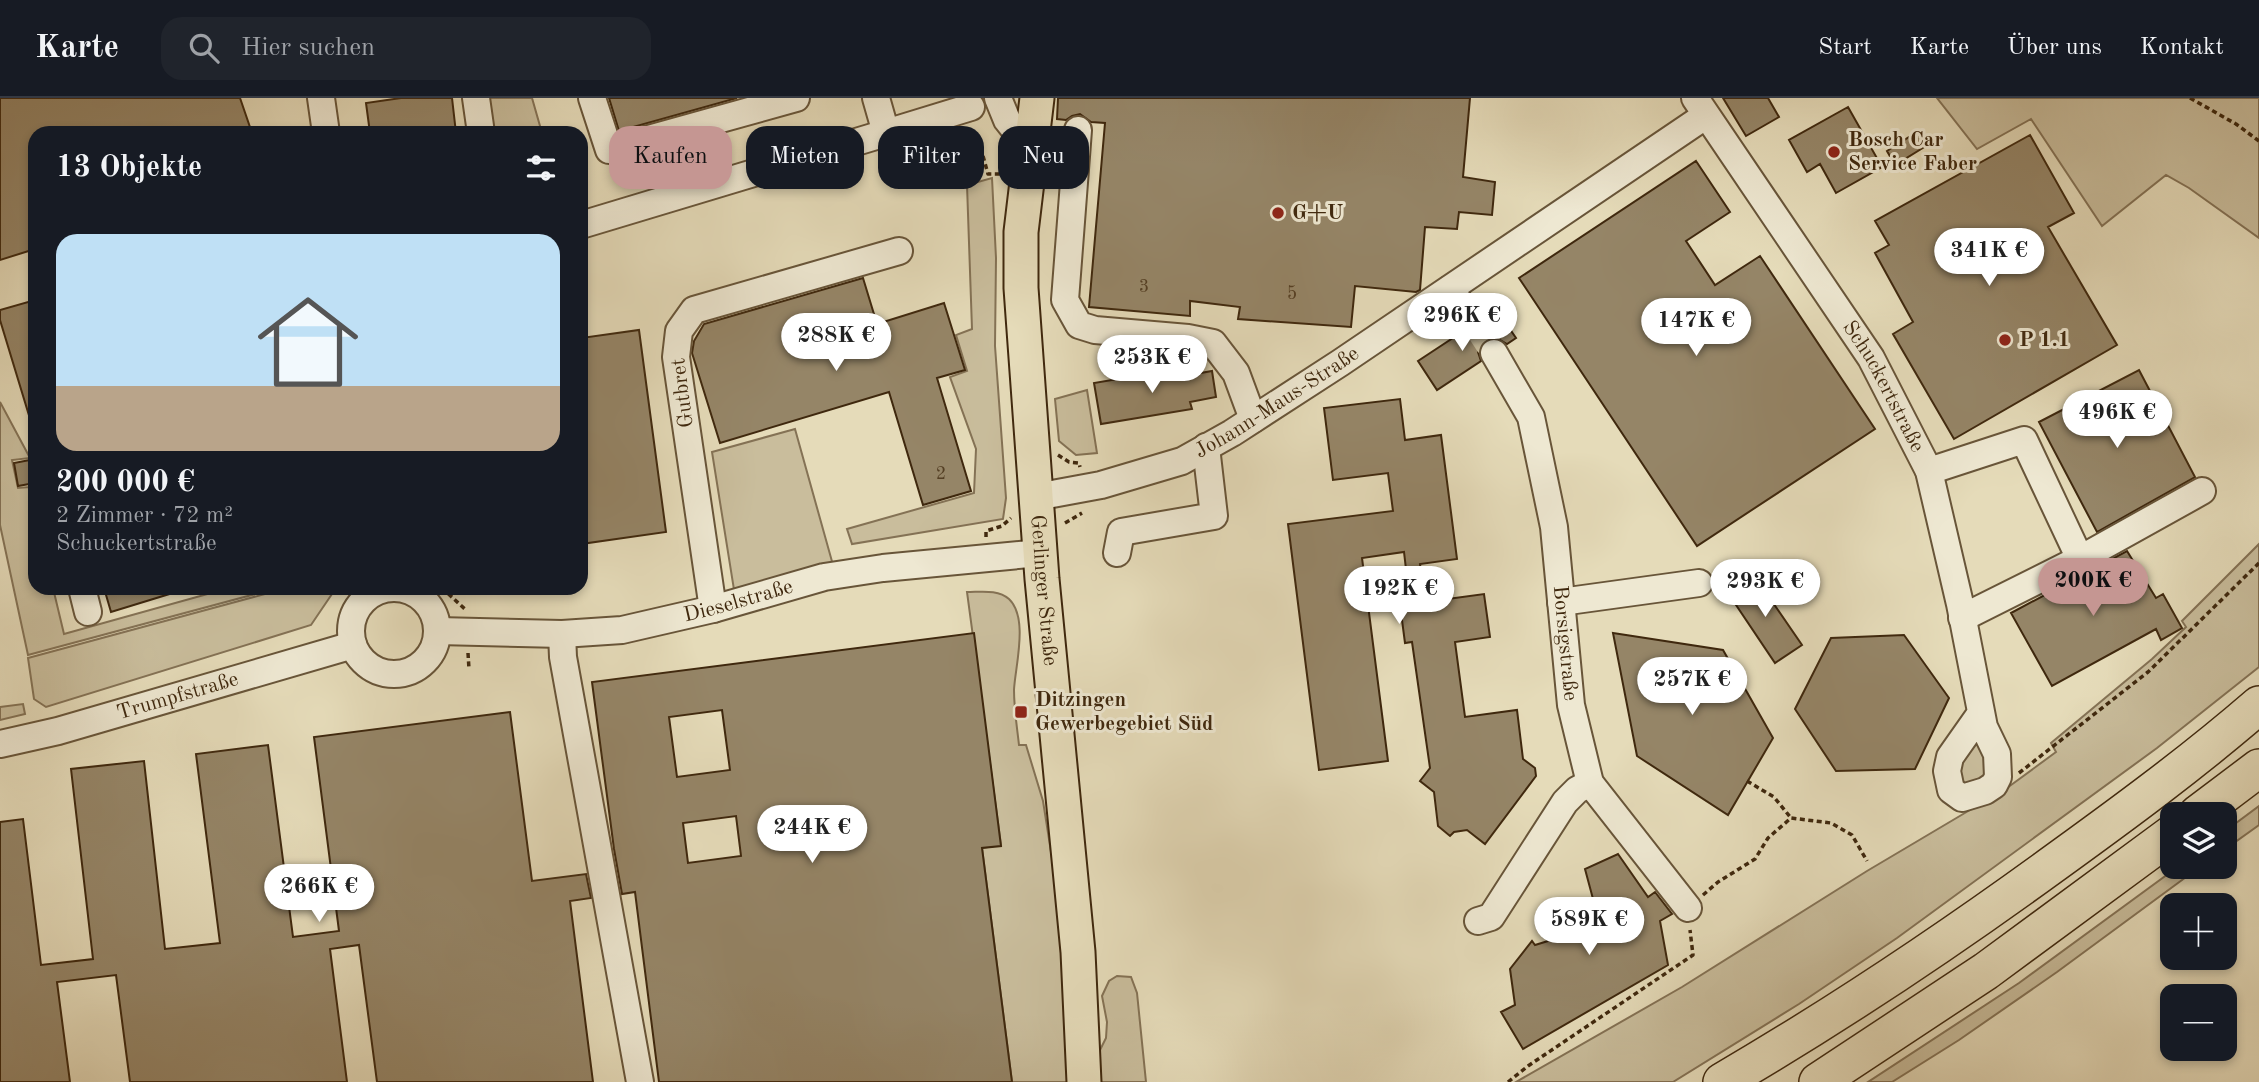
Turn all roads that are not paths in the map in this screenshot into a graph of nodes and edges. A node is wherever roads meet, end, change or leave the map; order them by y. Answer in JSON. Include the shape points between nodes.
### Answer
{"nodes":[{"id":1,"x":321,"y":98,"type":"edge"},
{"id":2,"x":476,"y":98,"type":"edge"},
{"id":3,"x":592,"y":98,"type":"edge"},
{"id":4,"x":796,"y":98,"type":"edge"},
{"id":5,"x":876,"y":98,"type":"edge"},
{"id":6,"x":998,"y":98,"type":"edge"},
{"id":7,"x":1037,"y":98,"type":"edge"},
{"id":8,"x":971,"y":107,"type":"dead end"},
{"id":9,"x":1700,"y":107,"type":"edge"},
{"id":10,"x":325,"y":126,"type":"edge"},
{"id":11,"x":480,"y":126,"type":"edge"},
{"id":12,"x":884,"y":126,"type":"edge"},
{"id":13,"x":909,"y":126,"type":"edge"},
{"id":14,"x":1012,"y":126,"type":"edge"},
{"id":15,"x":1033,"y":126,"type":"edge"},
{"id":16,"x":878,"y":135,"type":"edge"},
{"id":17,"x":1026,"y":189,"type":"edge"},
{"id":18,"x":1073,"y":189,"type":"edge"},
{"id":19,"x":588,"y":223,"type":"edge"},
{"id":20,"x":899,"y":251,"type":"dead end"},
{"id":21,"x":1450,"y":289,"type":"junction"},
{"id":22,"x":1475,"y":324,"type":"tunnel mouth"},
{"id":23,"x":1494,"y":352,"type":"tunnel mouth"},
{"id":24,"x":1253,"y":419,"type":"junction"},
{"id":25,"x":1206,"y":447,"type":"junction"},
{"id":26,"x":1930,"y":471,"type":"junction"},
{"id":27,"x":2202,"y":491,"type":"dead end"},
{"id":28,"x":1036,"y":497,"type":"junction"},
{"id":29,"x":1040,"y":552,"type":"junction"},
{"id":30,"x":1117,"y":553,"type":"dead end"},
{"id":31,"x":2080,"y":559,"type":"junction"},
{"id":32,"x":1699,"y":583,"type":"dead end"},
{"id":33,"x":371,"y":595,"type":"edge"},
{"id":34,"x":415,"y":595,"type":"edge"},
{"id":35,"x":1561,"y":602,"type":"junction"},
{"id":36,"x":713,"y":609,"type":"junction"},
{"id":37,"x":1962,"y":618,"type":"junction"},
{"id":38,"x":438,"y":631,"type":"junction"},
{"id":39,"x":562,"y":634,"type":"junction"},
{"id":40,"x":353,"y":645,"type":"junction"},
{"id":41,"x":2259,"y":705,"type":"edge"},
{"id":42,"x":1981,"y":713,"type":"junction"},
{"id":43,"x":0,"y":744,"type":"edge"},
{"id":44,"x":2259,"y":768,"type":"edge"},
{"id":45,"x":1590,"y":783,"type":"junction"},
{"id":46,"x":2214,"y":802,"type":"edge"},
{"id":47,"x":2160,"y":843,"type":"edge"},
{"id":48,"x":1688,"y":908,"type":"road end"},
{"id":49,"x":1478,"y":921,"type":"dead end"},
{"id":50,"x":640,"y":1082,"type":"edge"},
{"id":51,"x":1084,"y":1082,"type":"edge"},
{"id":52,"x":1722,"y":1082,"type":"edge"},
{"id":53,"x":1818,"y":1082,"type":"edge"}],
"edges":[{"from":1,"to":10,"type":"street"},
{"from":2,"to":11,"type":"street"},
{"from":3,"to":4,"type":"street","via":[[609,150]]},
{"from":5,"to":12,"type":"street"},
{"from":6,"to":14,"type":"street"},
{"from":7,"to":15,"type":"main road","name":"Gerlinger Straße"},
{"from":8,"to":13,"type":"street"},
{"from":9,"to":21,"type":"street","name":"Johann-Maus-Straße"},
{"from":9,"to":26,"type":"street","name":"Schuckertstraße","via":[[1871,358]]},
{"from":16,"to":19,"type":"street"},
{"from":17,"to":28,"type":"main road","name":"Gerlinger Straße","via":[[1021,288]]},
{"from":18,"to":24,"type":"street","via":[[1065,300],[1079,325],[1213,343],[1236,373]]},
{"from":20,"to":36,"type":"street","name":"Gutbret","via":[[694,310],[679,331],[676,357]]},
{"from":21,"to":22,"type":"street"},
{"from":21,"to":24,"type":"street","name":"Johann-Maus-Straße"},
{"from":23,"to":35,"type":"street","name":"Borsigstraße","via":[[1531,417],[1553,527]]},
{"from":24,"to":25,"type":"street","name":"Johann-Maus-Straße"},
{"from":25,"to":28,"type":"street","name":"Johann-Maus-Straße","via":[[1182,461]]},
{"from":25,"to":30,"type":"street","via":[[1214,516],[1121,532]]},
{"from":26,"to":31,"type":"street","via":[[2024,440]]},
{"from":26,"to":37,"type":"street","name":"Schuckertstraße"},
{"from":27,"to":31,"type":"street"},
{"from":28,"to":29,"type":"main road","name":"Gerlinger Straße"},
{"from":29,"to":36,"type":"street","name":"Dieselstraße","via":[[824,577]]},
{"from":29,"to":51,"type":"main road","name":"Gerlinger Straße","via":[[1078,952]]},
{"from":31,"to":37,"type":"street"},
{"from":32,"to":35,"type":"street"},
{"from":33,"to":40,"type":"street","via":[[361,603],[352,623]]},
{"from":34,"to":38,"type":"street","via":[[436,618]]},
{"from":35,"to":45,"type":"street","name":"Borsigstraße","via":[[1571,705]]},
{"from":36,"to":39,"type":"street","name":"Dieselstraße","via":[[622,630]]},
{"from":37,"to":42,"type":"street","name":"Schuckertstraße"},
{"from":38,"to":39,"type":"street","name":"Dieselstraße"},
{"from":38,"to":40,"type":"street","via":[[428,659],[401,674],[372,669]]},
{"from":39,"to":50,"type":"street"},
{"from":40,"to":43,"type":"street","name":"Trumpfstraße"},
{"from":41,"to":52,"type":"highway","via":[[2208,749],[2004,900],[1825,1021]]},
{"from":42,"to":42,"type":"street","name":"Schuckertstraße","via":[[1997,754],[1998,777],[1986,791],[1962,798],[1951,790],[1950,757]]},
{"from":44,"to":46,"type":"highway"},
{"from":45,"to":48,"type":"street","name":"Borsigstraße"},
{"from":45,"to":49,"type":"street","via":[[1565,802],[1491,917]]},
{"from":47,"to":53,"type":"highway","via":[[1986,971]]}]}
